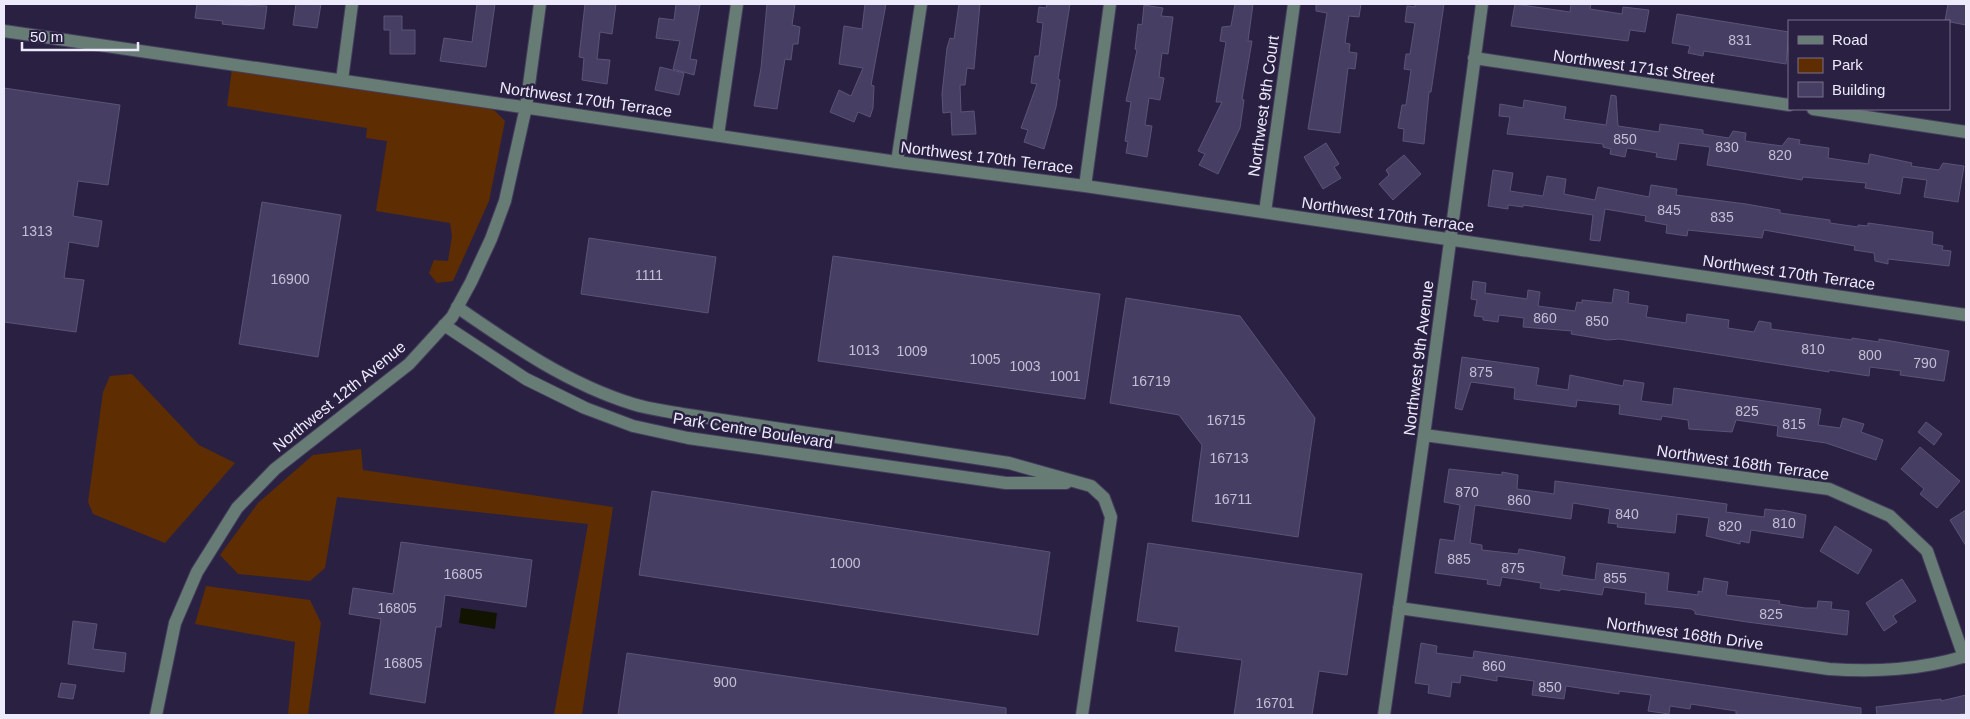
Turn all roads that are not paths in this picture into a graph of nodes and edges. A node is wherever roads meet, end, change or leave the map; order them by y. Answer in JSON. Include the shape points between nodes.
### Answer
{"nodes":[{"id":1,"x":352,"y":4,"type":"edge"},
{"id":2,"x":540,"y":4,"type":"edge"},
{"id":3,"x":737,"y":4,"type":"edge"},
{"id":4,"x":921,"y":4,"type":"edge"},
{"id":5,"x":1110,"y":4,"type":"edge"},
{"id":6,"x":1294,"y":4,"type":"edge"},
{"id":7,"x":1482,"y":4,"type":"edge"},
{"id":8,"x":4,"y":31,"type":"edge"},
{"id":9,"x":1474,"y":58,"type":"junction"},
{"id":10,"x":342,"y":80,"type":"junction"},
{"id":11,"x":1788,"y":105,"type":"edge"},
{"id":12,"x":526,"y":106,"type":"junction"},
{"id":13,"x":1820,"y":110,"type":"edge"},
{"id":14,"x":1966,"y":132,"type":"edge"},
{"id":15,"x":718,"y":135,"type":"junction"},
{"id":16,"x":897,"y":162,"type":"junction"},
{"id":17,"x":1085,"y":186,"type":"junction"},
{"id":18,"x":1265,"y":212,"type":"junction"},
{"id":19,"x":1450,"y":239,"type":"junction"},
{"id":20,"x":458,"y":307,"type":"junction"},
{"id":21,"x":1966,"y":315,"type":"edge"},
{"id":22,"x":444,"y":325,"type":"junction"},
{"id":23,"x":635,"y":405,"type":"junction"},
{"id":24,"x":633,"y":426,"type":"junction"},
{"id":25,"x":772,"y":428,"type":"junction"},
{"id":26,"x":1424,"y":435,"type":"junction"},
{"id":27,"x":769,"y":449,"type":"junction"},
{"id":28,"x":1009,"y":462,"type":"junction"},
{"id":29,"x":1006,"y":483,"type":"junction"},
{"id":30,"x":1082,"y":483,"type":"junction"},
{"id":31,"x":1399,"y":608,"type":"junction"},
{"id":32,"x":1965,"y":657,"type":"edge"},
{"id":33,"x":156,"y":715,"type":"edge"},
{"id":34,"x":1082,"y":715,"type":"edge"},
{"id":35,"x":1384,"y":715,"type":"edge"}],
"edges":[{"from":1,"to":10,"type":"street"},
{"from":2,"to":12,"type":"street","name":"Northwest 12th Avenue"},
{"from":3,"to":15,"type":"street"},
{"from":4,"to":16,"type":"street"},
{"from":5,"to":17,"type":"street"},
{"from":6,"to":18,"type":"street","name":"Northwest 9th Court"},
{"from":7,"to":9,"type":"street","name":"Northwest 9th Avenue"},
{"from":8,"to":10,"type":"street","name":"Northwest 170th Terrace"},
{"from":9,"to":11,"type":"street","name":"Northwest 171st Street"},
{"from":9,"to":19,"type":"street","name":"Northwest 9th Avenue"},
{"from":10,"to":12,"type":"street","name":"Northwest 170th Terrace"},
{"from":12,"to":15,"type":"street","name":"Northwest 170th Terrace"},
{"from":12,"to":20,"type":"street","name":"Northwest 12th Avenue","via":[[505,201],[491,239]]},
{"from":13,"to":14,"type":"street"},
{"from":15,"to":16,"type":"street","name":"Northwest 170th Terrace"},
{"from":16,"to":17,"type":"street","name":"Northwest 170th Terrace"},
{"from":17,"to":18,"type":"street","name":"Northwest 170th Terrace"},
{"from":18,"to":19,"type":"street","name":"Northwest 170th Terrace"},
{"from":19,"to":21,"type":"street","name":"Northwest 170th Terrace"},
{"from":19,"to":26,"type":"street","name":"Northwest 9th Avenue"},
{"from":20,"to":22,"type":"street","name":"Northwest 12th Avenue"},
{"from":20,"to":23,"type":"street","name":"Park Centre Boulevard","via":[[558,372]]},
{"from":22,"to":24,"type":"street","name":"Park Centre Boulevard","via":[[526,379],[585,408]]},
{"from":22,"to":33,"type":"street","name":"Northwest 12th Avenue","via":[[409,364],[275,469],[237,508],[197,572],[175,623]]},
{"from":23,"to":24,"type":"street"},
{"from":23,"to":25,"type":"street","name":"Park Centre Boulevard"},
{"from":24,"to":27,"type":"street","name":"Park Centre Boulevard","via":[[688,438]]},
{"from":25,"to":27,"type":"street"},
{"from":25,"to":28,"type":"street","name":"Park Centre Boulevard"},
{"from":26,"to":31,"type":"street","name":"Northwest 9th Avenue"},
{"from":26,"to":32,"type":"street","name":"Northwest 168th Terrace","via":[[1829,489],[1890,516],[1927,551]]},
{"from":27,"to":29,"type":"street","name":"Park Centre Boulevard"},
{"from":28,"to":29,"type":"street"},
{"from":28,"to":30,"type":"street","name":"Park Centre Boulevard"},
{"from":29,"to":30,"type":"street","name":"Park Centre Boulevard"},
{"from":30,"to":34,"type":"street","name":"Park Centre Boulevard","via":[[1091,486],[1104,498],[1111,517]]},
{"from":31,"to":32,"type":"street","name":"Northwest 168th Drive","via":[[1829,670],[1874,672],[1917,668]]},
{"from":31,"to":35,"type":"street","name":"Northwest 9th Avenue"}]}
